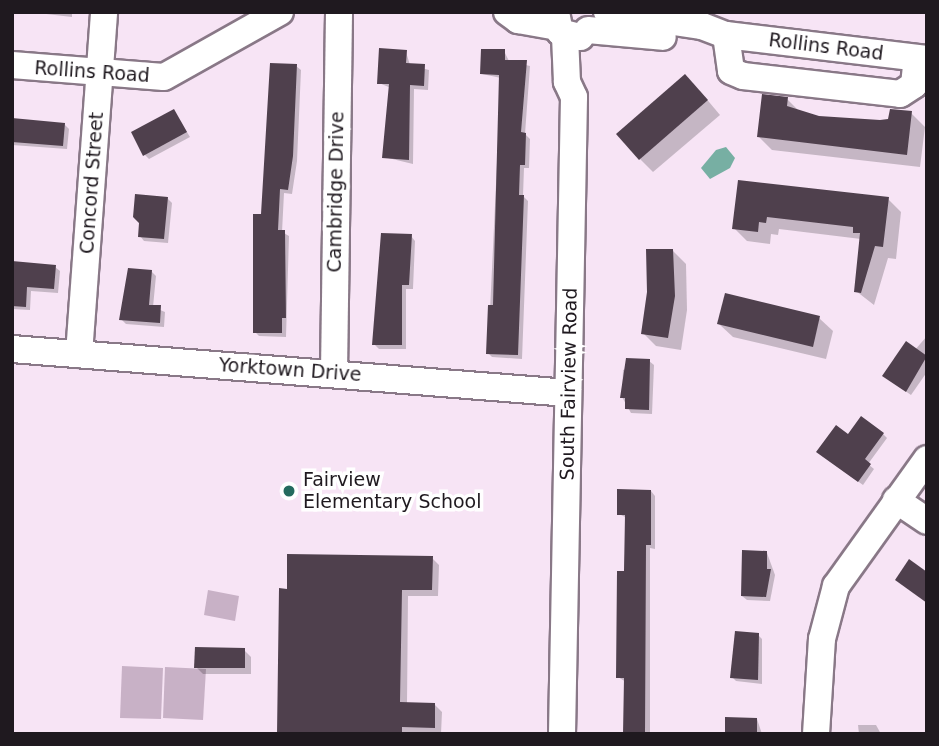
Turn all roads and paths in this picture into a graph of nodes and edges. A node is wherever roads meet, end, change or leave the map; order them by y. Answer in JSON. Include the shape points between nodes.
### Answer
{"nodes":[{"id":1,"x":104,"y":12,"type":"edge"},
{"id":2,"x":280,"y":12,"type":"edge"},
{"id":3,"x":338,"y":12,"type":"edge"},
{"id":4,"x":507,"y":12,"type":"edge"},
{"id":5,"x":579,"y":23,"type":"edge"},
{"id":6,"x":726,"y":35,"type":"junction"},
{"id":7,"x":922,"y":59,"type":"edge"},
{"id":8,"x":12,"y":65,"type":"edge"},
{"id":9,"x":100,"y":75,"type":"junction"},
{"id":10,"x":12,"y":349,"type":"edge"},
{"id":11,"x":79,"y":354,"type":"junction"},
{"id":12,"x":334,"y":372,"type":"junction"},
{"id":13,"x":568,"y":393,"type":"junction"},
{"id":14,"x":927,"y":459,"type":"edge"},
{"id":15,"x":896,"y":500,"type":"junction"},
{"id":16,"x":927,"y":521,"type":"edge"},
{"id":17,"x":562,"y":734,"type":"edge"},
{"id":18,"x":816,"y":734,"type":"edge"}],
"edges":[{"from":1,"to":9,"type":"street","name":"Concord Street"},
{"from":2,"to":9,"type":"street","name":"Rollins Road","via":[[164,77]]},
{"from":3,"to":12,"type":"street","name":"Cambridge Drive"},
{"from":4,"to":5,"type":"street","name":"Rollins Road","via":[[518,20]]},
{"from":5,"to":6,"type":"street","name":"Rollins Road","via":[[707,41]]},
{"from":5,"to":13,"type":"street","name":"South Fairview Road","via":[[567,82],[574,97]]},
{"from":6,"to":7,"type":"street","name":"Rollins Road"},
{"from":6,"to":7,"type":"street","via":[[731,71],[743,76],[900,94],[914,85]]},
{"from":8,"to":9,"type":"street","name":"Rollins Road"},
{"from":9,"to":11,"type":"street","name":"Concord Street"},
{"from":10,"to":11,"type":"street","name":"Yorktown Drive"},
{"from":11,"to":12,"type":"street","name":"Yorktown Drive"},
{"from":12,"to":13,"type":"street","name":"Yorktown Drive"},
{"from":13,"to":17,"type":"street","name":"South Fairview Road"},
{"from":14,"to":15,"type":"street"},
{"from":15,"to":16,"type":"street"},
{"from":15,"to":18,"type":"street","via":[[836,586],[822,639]]}]}
